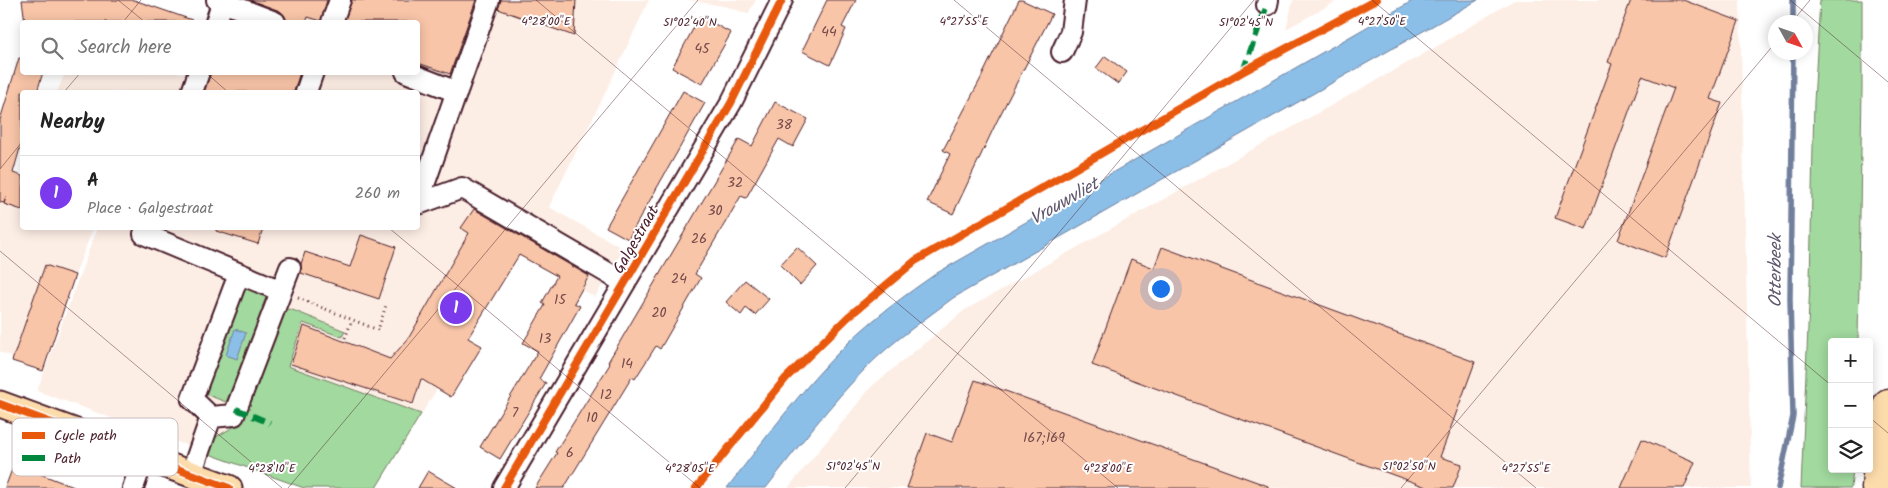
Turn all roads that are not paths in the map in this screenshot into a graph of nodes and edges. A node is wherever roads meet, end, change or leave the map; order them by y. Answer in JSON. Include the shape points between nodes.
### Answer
{"nodes":[{"id":1,"x":340,"y":0,"type":"edge"},
{"id":2,"x":489,"y":0,"type":"edge"},
{"id":3,"x":782,"y":0,"type":"edge"},
{"id":4,"x":1074,"y":0,"type":"edge"},
{"id":5,"x":221,"y":1,"type":"edge"},
{"id":6,"x":216,"y":20,"type":"edge"},
{"id":7,"x":271,"y":20,"type":"edge"},
{"id":8,"x":333,"y":20,"type":"edge"},
{"id":9,"x":1062,"y":52,"type":"dead end"},
{"id":10,"x":198,"y":75,"type":"edge"},
{"id":11,"x":313,"y":75,"type":"edge"},
{"id":12,"x":414,"y":75,"type":"edge"},
{"id":13,"x":193,"y":90,"type":"edge"},
{"id":14,"x":307,"y":90,"type":"edge"},
{"id":15,"x":457,"y":92,"type":"junction"},
{"id":16,"x":420,"y":197,"type":"edge"},
{"id":17,"x":420,"y":202,"type":"edge"},
{"id":18,"x":145,"y":230,"type":"edge"},
{"id":19,"x":290,"y":268,"type":"dead end"},
{"id":20,"x":239,"y":274,"type":"junction"},
{"id":21,"x":625,"y":283,"type":"junction"},
{"id":22,"x":281,"y":291,"type":"junction"},
{"id":23,"x":1888,"y":403,"type":"edge"},
{"id":24,"x":0,"y":404,"type":"edge"},
{"id":25,"x":211,"y":417,"type":"junction"},
{"id":26,"x":38,"y":418,"type":"edge"},
{"id":27,"x":178,"y":469,"type":"edge"},
{"id":28,"x":191,"y":474,"type":"junction"},
{"id":29,"x":137,"y":476,"type":"edge"},
{"id":30,"x":133,"y":488,"type":"edge"},
{"id":31,"x":229,"y":488,"type":"edge"},
{"id":32,"x":504,"y":488,"type":"edge"},
{"id":33,"x":1876,"y":488,"type":"edge"}],
"edges":[{"from":1,"to":8,"type":"street"},
{"from":2,"to":15,"type":"street"},
{"from":3,"to":21,"type":"street","name":"Galgestraat","via":[[731,103]]},
{"from":4,"to":9,"type":"street","via":[[1070,32]]},
{"from":5,"to":6,"type":"street"},
{"from":5,"to":7,"type":"street"},
{"from":10,"to":13,"type":"street"},
{"from":11,"to":14,"type":"street"},
{"from":12,"to":15,"type":"street"},
{"from":15,"to":16,"type":"street"},
{"from":17,"to":21,"type":"street","via":[[462,188]]},
{"from":18,"to":20,"type":"street","via":[[144,234]]},
{"from":19,"to":22,"type":"street"},
{"from":20,"to":22,"type":"street"},
{"from":20,"to":25,"type":"street","via":[[192,399]]},
{"from":21,"to":32,"type":"street","name":"Galgestraat"},
{"from":22,"to":25,"type":"street","via":[[234,415]]},
{"from":23,"to":33,"type":"highway","via":[[1881,427]]},
{"from":24,"to":26,"type":"main road"},
{"from":25,"to":28,"type":"street"},
{"from":27,"to":28,"type":"main road"},
{"from":28,"to":31,"type":"main road"},
{"from":29,"to":30,"type":"street"}]}
